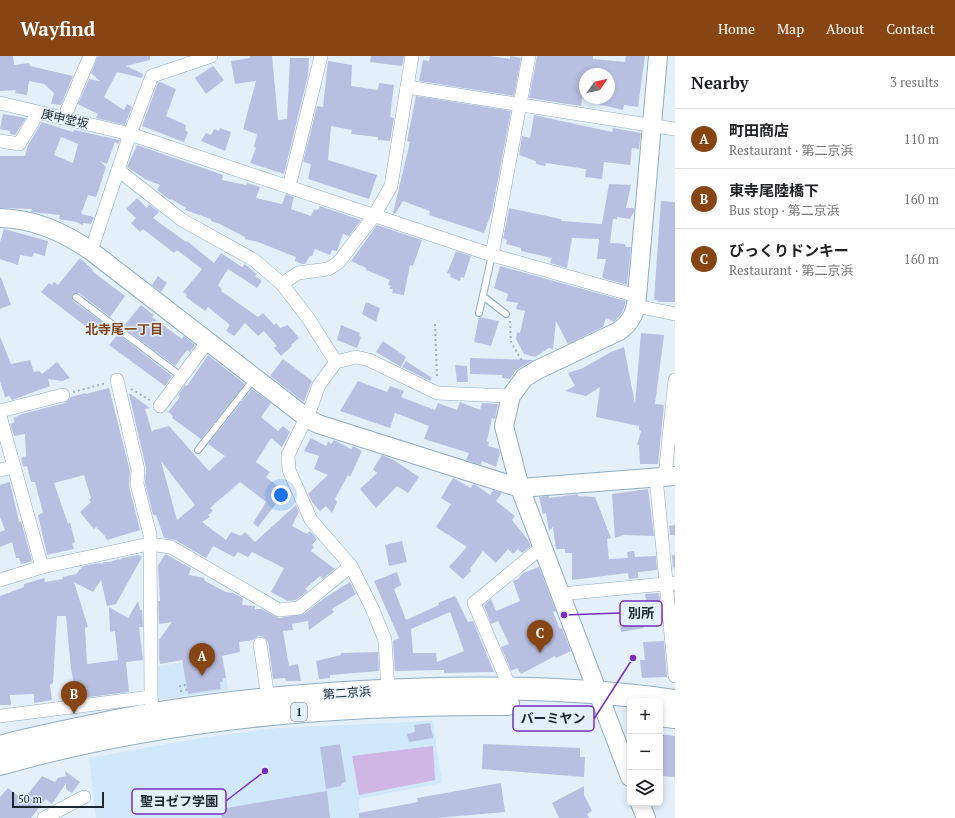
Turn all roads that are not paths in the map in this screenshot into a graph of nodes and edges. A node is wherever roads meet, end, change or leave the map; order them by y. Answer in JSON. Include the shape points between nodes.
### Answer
{"nodes":[{"id":1,"x":90,"y":56,"type":"edge"},
{"id":2,"x":211,"y":56,"type":"edge"},
{"id":3,"x":320,"y":56,"type":"edge"},
{"id":4,"x":412,"y":56,"type":"edge"},
{"id":5,"x":529,"y":56,"type":"edge"},
{"id":6,"x":658,"y":56,"type":"edge"},
{"id":7,"x":407,"y":87,"type":"junction"},
{"id":8,"x":0,"y":103,"type":"edge"},
{"id":9,"x":519,"y":105,"type":"junction"},
{"id":10,"x":38,"y":113,"type":"junction"},
{"id":11,"x":64,"y":118,"type":"junction"},
{"id":12,"x":652,"y":126,"type":"junction"},
{"id":13,"x":675,"y":129,"type":"edge"},
{"id":14,"x":130,"y":134,"type":"junction"},
{"id":15,"x":0,"y":141,"type":"edge"},
{"id":16,"x":118,"y":170,"type":"junction"},
{"id":17,"x":289,"y":187,"type":"junction"},
{"id":18,"x":374,"y":216,"type":"junction"},
{"id":19,"x":0,"y":218,"type":"edge"},
{"id":20,"x":91,"y":251,"type":"junction"},
{"id":21,"x":492,"y":255,"type":"junction"},
{"id":22,"x":282,"y":284,"type":"junction"},
{"id":23,"x":76,"y":297,"type":"dead end"},
{"id":24,"x":484,"y":297,"type":"junction"},
{"id":25,"x":637,"y":301,"type":"junction"},
{"id":26,"x":480,"y":313,"type":"dead end"},
{"id":27,"x":506,"y":314,"type":"road end"},
{"id":28,"x":675,"y":314,"type":"edge"},
{"id":29,"x":208,"y":341,"type":"junction"},
{"id":30,"x":336,"y":362,"type":"junction"},
{"id":31,"x":182,"y":377,"type":"junction"},
{"id":32,"x":255,"y":378,"type":"junction"},
{"id":33,"x":117,"y":380,"type":"dead end"},
{"id":34,"x":675,"y":380,"type":"edge"},
{"id":35,"x":63,"y":395,"type":"dead end"},
{"id":36,"x":510,"y":396,"type":"junction"},
{"id":37,"x":160,"y":406,"type":"dead end"},
{"id":38,"x":0,"y":411,"type":"edge"},
{"id":39,"x":0,"y":416,"type":"edge"},
{"id":40,"x":307,"y":418,"type":"junction"},
{"id":41,"x":198,"y":450,"type":"dead end"},
{"id":42,"x":14,"y":467,"type":"junction"},
{"id":43,"x":0,"y":470,"type":"edge"},
{"id":44,"x":665,"y":476,"type":"edge"},
{"id":45,"x":520,"y":488,"type":"junction"},
{"id":46,"x":149,"y":544,"type":"junction"},
{"id":47,"x":542,"y":547,"type":"junction"},
{"id":48,"x":351,"y":566,"type":"junction"},
{"id":49,"x":42,"y":567,"type":"junction"},
{"id":50,"x":0,"y":580,"type":"edge"},
{"id":51,"x":671,"y":583,"type":"edge"},
{"id":52,"x":561,"y":594,"type":"junction"},
{"id":53,"x":260,"y":644,"type":"dead end"},
{"id":54,"x":675,"y":676,"type":"edge"},
{"id":55,"x":510,"y":688,"type":"junction"},
{"id":56,"x":388,"y":690,"type":"junction"},
{"id":57,"x":268,"y":698,"type":"junction"},
{"id":58,"x":601,"y":700,"type":"junction"},
{"id":59,"x":675,"y":701,"type":"edge"},
{"id":60,"x":152,"y":705,"type":"junction"},
{"id":61,"x":627,"y":710,"type":"edge"},
{"id":62,"x":663,"y":715,"type":"edge"},
{"id":63,"x":0,"y":716,"type":"edge"},
{"id":64,"x":675,"y":717,"type":"edge"},
{"id":65,"x":0,"y":747,"type":"edge"},
{"id":66,"x":0,"y":764,"type":"edge"},
{"id":67,"x":628,"y":770,"type":"edge"},
{"id":68,"x":84,"y":797,"type":"dead end"},
{"id":69,"x":641,"y":806,"type":"edge"},
{"id":70,"x":44,"y":818,"type":"edge"},
{"id":71,"x":646,"y":818,"type":"edge"}],
"edges":[{"from":1,"to":11,"type":"street"},
{"from":2,"to":14,"type":"street","via":[[152,76]]},
{"from":3,"to":17,"type":"street"},
{"from":4,"to":7,"type":"street"},
{"from":5,"to":9,"type":"street"},
{"from":6,"to":12,"type":"street"},
{"from":7,"to":9,"type":"street"},
{"from":7,"to":18,"type":"street","via":[[391,186]]},
{"from":8,"to":10,"type":"street","name":"庚申堂坂"},
{"from":9,"to":12,"type":"street"},
{"from":9,"to":21,"type":"street"},
{"from":10,"to":11,"type":"street","name":"庚申堂坂"},
{"from":10,"to":15,"type":"street","via":[[19,144]]},
{"from":11,"to":14,"type":"street","name":"庚申堂坂"},
{"from":12,"to":13,"type":"street"},
{"from":12,"to":25,"type":"street"},
{"from":14,"to":16,"type":"street"},
{"from":14,"to":17,"type":"street","name":"庚申堂坂"},
{"from":16,"to":20,"type":"street"},
{"from":16,"to":22,"type":"street","via":[[182,220],[254,260]]},
{"from":17,"to":18,"type":"street","name":"庚申堂坂"},
{"from":18,"to":21,"type":"street","name":"庚申堂坂"},
{"from":18,"to":22,"type":"street","via":[[338,263],[328,269],[298,273]]},
{"from":19,"to":20,"type":"street","via":[[41,225],[68,235]]},
{"from":20,"to":29,"type":"street"},
{"from":21,"to":24,"type":"lane"},
{"from":21,"to":25,"type":"street","name":"庚申堂坂"},
{"from":22,"to":30,"type":"street","via":[[308,318]]},
{"from":23,"to":31,"type":"lane"},
{"from":24,"to":26,"type":"lane"},
{"from":24,"to":27,"type":"lane"},
{"from":25,"to":28,"type":"street","name":"庚申堂坂"},
{"from":25,"to":36,"type":"street","via":[[631,320],[624,328],[530,374],[519,383]]},
{"from":29,"to":31,"type":"street"},
{"from":29,"to":32,"type":"street"},
{"from":30,"to":36,"type":"street","via":[[356,357],[369,360],[437,393]]},
{"from":30,"to":40,"type":"street","via":[[319,385]]},
{"from":31,"to":37,"type":"street"},
{"from":32,"to":40,"type":"street"},
{"from":32,"to":41,"type":"lane"},
{"from":33,"to":46,"type":"street","via":[[138,470],[137,484],[150,535]]},
{"from":34,"to":44,"type":"street"},
{"from":35,"to":38,"type":"street"},
{"from":36,"to":45,"type":"street","via":[[504,432]]},
{"from":39,"to":42,"type":"street"},
{"from":40,"to":45,"type":"street","via":[[318,424]]},
{"from":40,"to":48,"type":"street","via":[[288,455],[289,470],[311,520]]},
{"from":42,"to":43,"type":"street"},
{"from":42,"to":49,"type":"street"},
{"from":44,"to":45,"type":"street"},
{"from":44,"to":51,"type":"street"},
{"from":45,"to":47,"type":"street"},
{"from":46,"to":48,"type":"street","via":[[171,547],[279,610],[300,608]]},
{"from":46,"to":49,"type":"street"},
{"from":46,"to":60,"type":"street"},
{"from":47,"to":52,"type":"street"},
{"from":47,"to":55,"type":"street","via":[[474,603]]},
{"from":48,"to":56,"type":"street","via":[[385,640]]},
{"from":49,"to":50,"type":"street"},
{"from":51,"to":52,"type":"street"},
{"from":51,"to":54,"type":"street"},
{"from":52,"to":58,"type":"street"},
{"from":53,"to":57,"type":"street"},
{"from":55,"to":56,"type":"highway","name":"第二京浜","number":"1"},
{"from":55,"to":58,"type":"highway","name":"第二京浜","number":"1"},
{"from":56,"to":57,"type":"highway","name":"第二京浜","number":"1"},
{"from":57,"to":60,"type":"highway","name":"第二京浜","number":"1"},
{"from":58,"to":59,"type":"highway","name":"第二京浜","number":"1"},
{"from":58,"to":61,"type":"highway","name":"第二京浜","number":"1"},
{"from":58,"to":66,"type":"highway","name":"第二京浜","number":"1","via":[[515,704],[418,704],[274,714],[168,727],[78,744]]},
{"from":58,"to":67,"type":"street"},
{"from":60,"to":63,"type":"street"},
{"from":60,"to":65,"type":"highway","name":"第二京浜","number":"1"},
{"from":62,"to":64,"type":"highway"},
{"from":68,"to":70,"type":"street"},
{"from":69,"to":71,"type":"street"}]}
